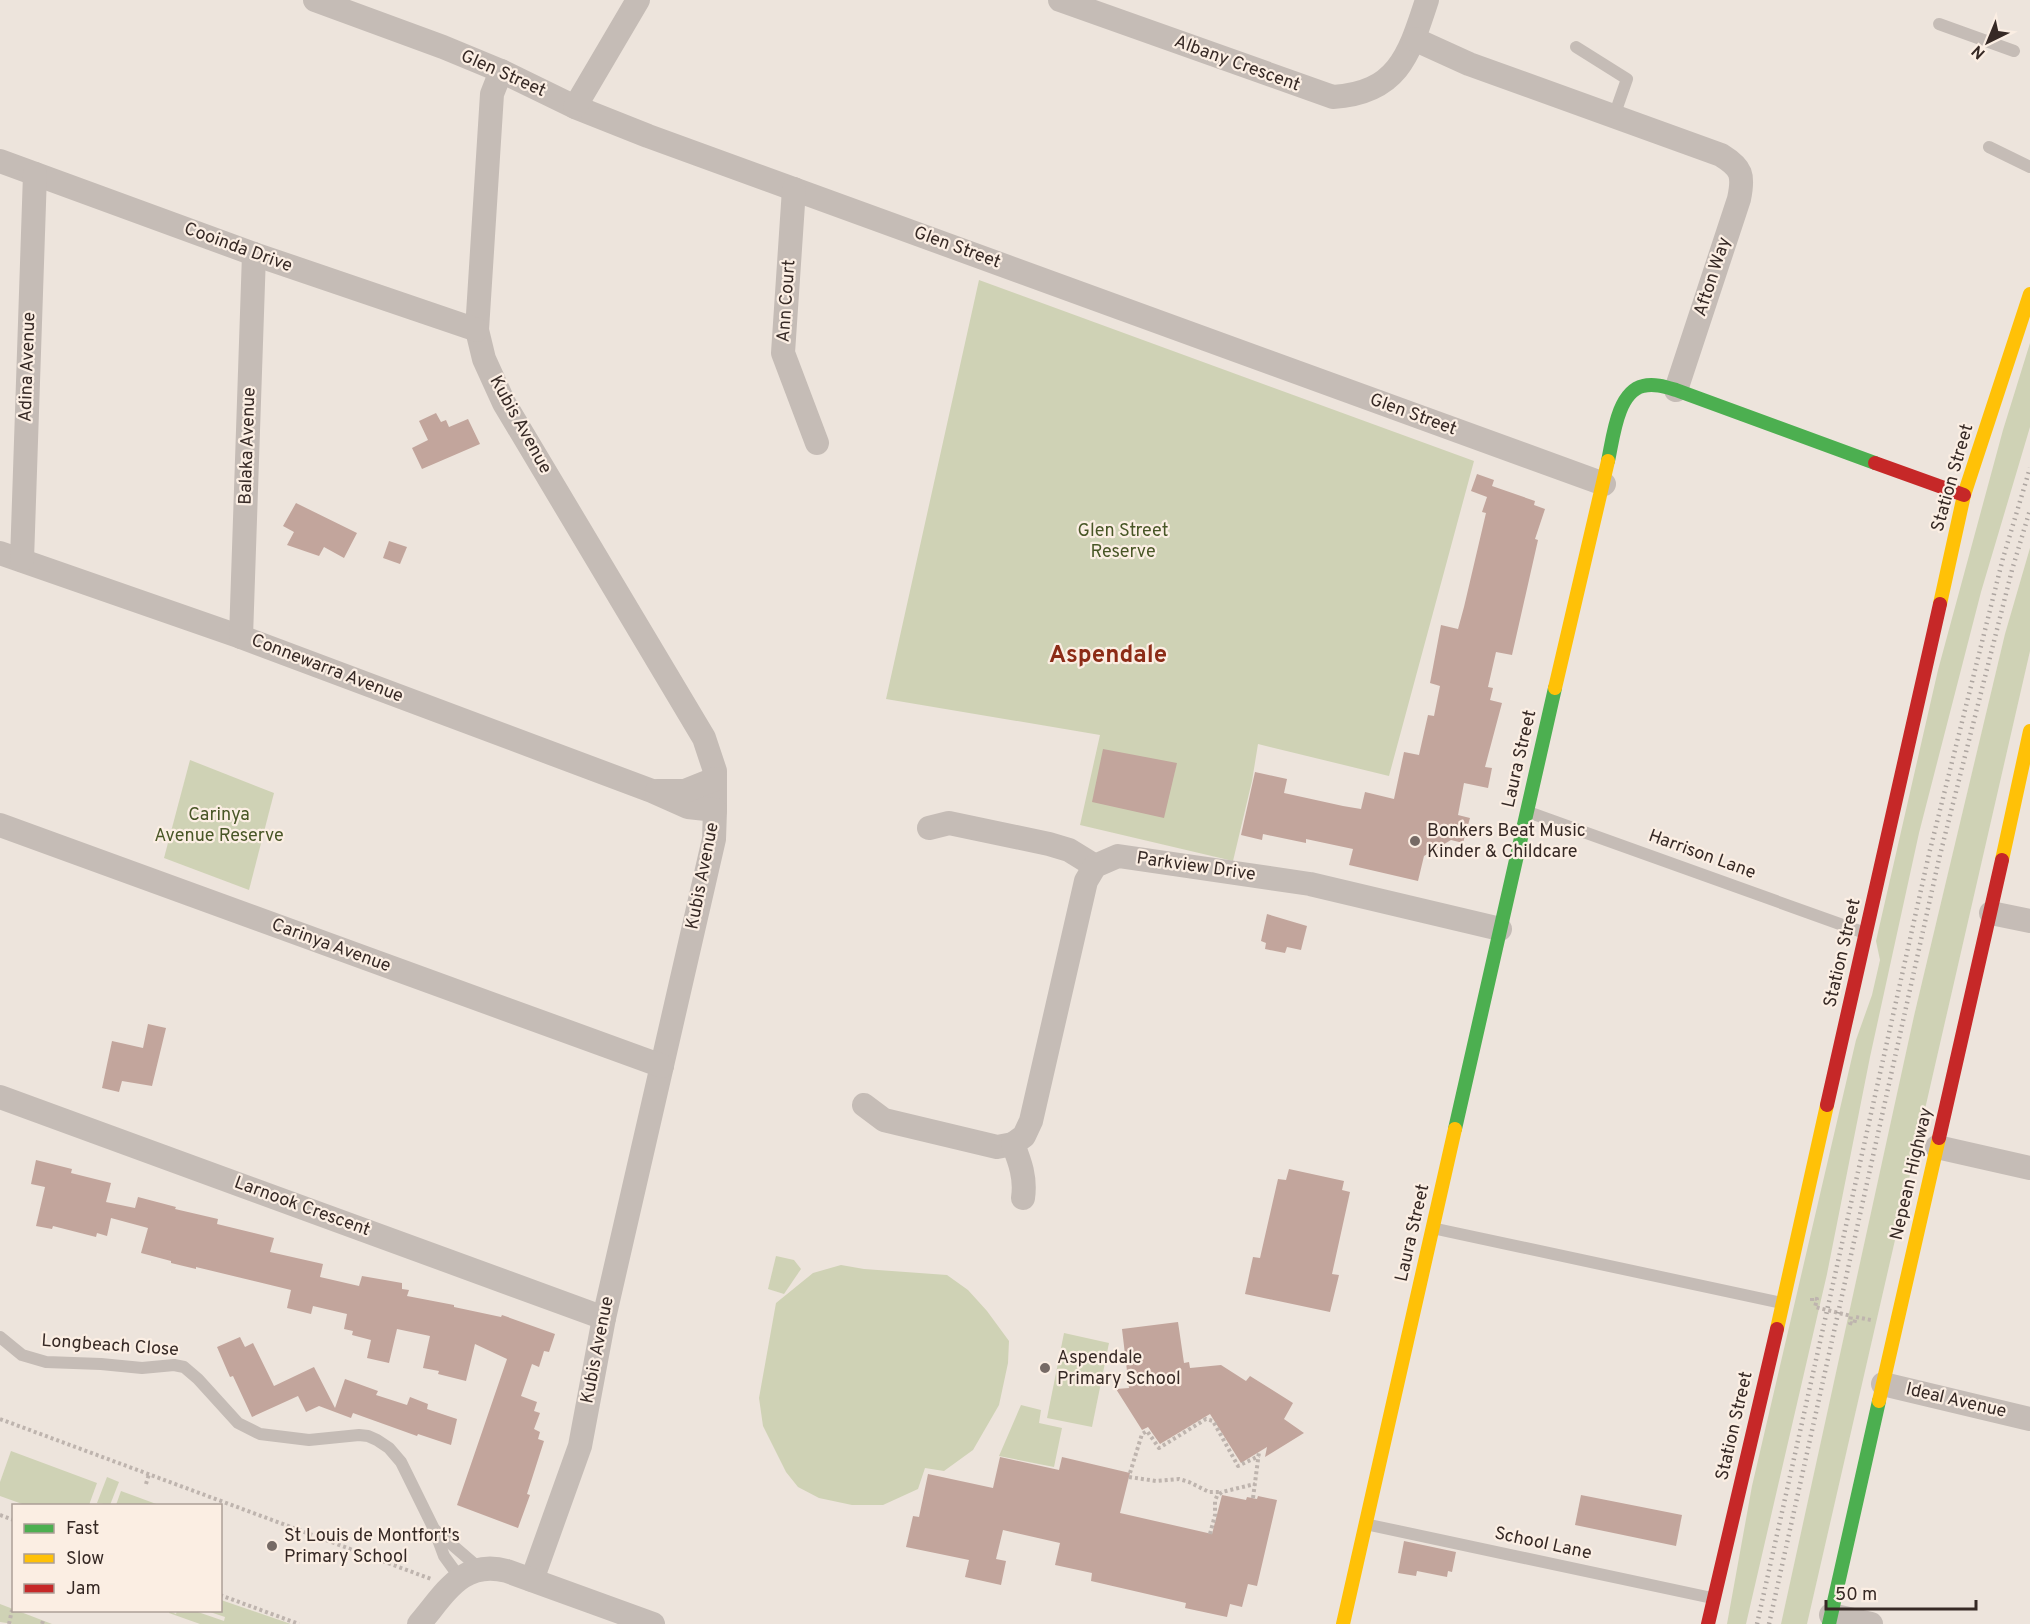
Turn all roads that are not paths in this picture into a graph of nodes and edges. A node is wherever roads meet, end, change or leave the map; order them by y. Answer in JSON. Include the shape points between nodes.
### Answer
{"nodes":[{"id":1,"x":315,"y":0,"type":"edge"},
{"id":2,"x":638,"y":0,"type":"edge"},
{"id":3,"x":1060,"y":0,"type":"edge"},
{"id":4,"x":1427,"y":0,"type":"edge"},
{"id":5,"x":1939,"y":24,"type":"dead end"},
{"id":6,"x":1576,"y":47,"type":"dead end"},
{"id":7,"x":1409,"y":48,"type":"junction"},
{"id":8,"x":2014,"y":51,"type":"dead end"},
{"id":9,"x":501,"y":71,"type":"junction"},
{"id":10,"x":575,"y":107,"type":"junction"},
{"id":11,"x":1614,"y":116,"type":"junction"},
{"id":12,"x":1989,"y":147,"type":"dead end"},
{"id":13,"x":0,"y":161,"type":"edge"},
{"id":14,"x":2030,"y":167,"type":"edge"},
{"id":15,"x":35,"y":174,"type":"junction"},
{"id":16,"x":794,"y":189,"type":"junction"},
{"id":17,"x":254,"y":254,"type":"junction"},
{"id":18,"x":2030,"y":294,"type":"edge"},
{"id":19,"x":477,"y":330,"type":"junction"},
{"id":20,"x":1676,"y":390,"type":"junction"},
{"id":21,"x":817,"y":443,"type":"dead end"},
{"id":22,"x":1604,"y":484,"type":"junction"},
{"id":23,"x":1964,"y":495,"type":"junction"},
{"id":24,"x":11,"y":556,"type":"edge"},
{"id":25,"x":242,"y":637,"type":"junction"},
{"id":26,"x":2030,"y":731,"type":"edge"},
{"id":27,"x":715,"y":779,"type":"junction"},
{"id":28,"x":652,"y":791,"type":"junction"},
{"id":29,"x":716,"y":810,"type":"junction"},
{"id":30,"x":1526,"y":811,"type":"junction"},
{"id":31,"x":0,"y":825,"type":"edge"},
{"id":32,"x":929,"y":828,"type":"dead end"},
{"id":33,"x":1095,"y":866,"type":"junction"},
{"id":34,"x":1991,"y":913,"type":"junction"},
{"id":35,"x":2030,"y":921,"type":"edge"},
{"id":36,"x":1500,"y":929,"type":"junction"},
{"id":37,"x":1866,"y":933,"type":"junction"},
{"id":38,"x":662,"y":1066,"type":"junction"},
{"id":39,"x":0,"y":1097,"type":"edge"},
{"id":40,"x":864,"y":1105,"type":"dead end"},
{"id":41,"x":1013,"y":1144,"type":"junction"},
{"id":42,"x":1937,"y":1147,"type":"junction"},
{"id":43,"x":2030,"y":1168,"type":"edge"},
{"id":44,"x":1023,"y":1198,"type":"dead end"},
{"id":45,"x":1432,"y":1228,"type":"junction"},
{"id":46,"x":1782,"y":1309,"type":"junction"},
{"id":47,"x":604,"y":1318,"type":"junction"},
{"id":48,"x":0,"y":1337,"type":"edge"},
{"id":49,"x":1883,"y":1384,"type":"junction"},
{"id":50,"x":2030,"y":1419,"type":"edge"},
{"id":51,"x":1365,"y":1524,"type":"junction"},
{"id":52,"x":434,"y":1529,"type":"junction"},
{"id":53,"x":464,"y":1578,"type":"junction"},
{"id":54,"x":532,"y":1580,"type":"junction"},
{"id":55,"x":1713,"y":1598,"type":"junction"},
{"id":56,"x":1830,"y":1620,"type":"edge"},
{"id":57,"x":419,"y":1624,"type":"edge"},
{"id":58,"x":653,"y":1624,"type":"edge"},
{"id":59,"x":1343,"y":1624,"type":"edge"},
{"id":60,"x":1708,"y":1624,"type":"edge"},
{"id":61,"x":1871,"y":1624,"type":"edge"}],
"edges":[{"from":1,"to":9,"type":"street","name":"Glen Street"},
{"from":2,"to":10,"type":"street"},
{"from":3,"to":7,"type":"street","name":"Albany Crescent","via":[[1333,97],[1354,96],[1373,89],[1388,78]]},
{"from":4,"to":7,"type":"street"},
{"from":5,"to":8,"type":"lane"},
{"from":6,"to":11,"type":"lane","via":[[1628,79]]},
{"from":7,"to":11,"type":"street","via":[[1469,64]]},
{"from":9,"to":10,"type":"street","name":"Glen Street"},
{"from":9,"to":19,"type":"street","name":"Kubis Avenue","via":[[492,94]]},
{"from":10,"to":16,"type":"street","name":"Glen Street"},
{"from":11,"to":20,"type":"street","name":"Afton Way","via":[[1721,155],[1736,164],[1742,183]]},
{"from":12,"to":14,"type":"lane"},
{"from":13,"to":15,"type":"street","name":"Cooinda Drive"},
{"from":15,"to":17,"type":"street","name":"Cooinda Drive"},
{"from":15,"to":24,"type":"street","name":"Adina Avenue"},
{"from":16,"to":21,"type":"street","name":"Ann Court","via":[[783,353]]},
{"from":16,"to":22,"type":"street","name":"Glen Street"},
{"from":17,"to":19,"type":"street","name":"Cooinda Drive"},
{"from":17,"to":25,"type":"street","name":"Balaka Avenue"},
{"from":18,"to":23,"type":"main road","name":"Station Street"},
{"from":19,"to":27,"type":"street","name":"Kubis Avenue","via":[[484,359],[504,403],[704,738]]},
{"from":20,"to":22,"type":"main road","name":"Laura Street","via":[[1652,384],[1634,388],[1626,397],[1619,412]]},
{"from":20,"to":23,"type":"main road","name":"Laura Street"},
{"from":22,"to":30,"type":"main road","name":"Laura Street"},
{"from":23,"to":37,"type":"main road","name":"Station Street"},
{"from":24,"to":25,"type":"street","name":"Connewarra Avenue"},
{"from":25,"to":28,"type":"street","name":"Connewarra Avenue"},
{"from":26,"to":34,"type":"main road","name":"Nepean Highway"},
{"from":27,"to":28,"type":"street","name":"Connewarra Avenue","via":[[685,790]]},
{"from":27,"to":29,"type":"street","name":"Kubis Avenue"},
{"from":28,"to":29,"type":"street","name":"Connewarra Avenue","via":[[688,807]]},
{"from":29,"to":38,"type":"street","name":"Kubis Avenue","via":[[714,839]]},
{"from":30,"to":36,"type":"main road","name":"Laura Street"},
{"from":30,"to":37,"type":"lane","name":"Harrison Lane"},
{"from":31,"to":38,"type":"street","name":"Carinya Avenue"},
{"from":32,"to":33,"type":"street","via":[[949,823],[1049,844],[1069,850]]},
{"from":33,"to":36,"type":"street","name":"Parkview Drive","via":[[1118,856],[1310,884]]},
{"from":33,"to":41,"type":"street","via":[[1086,881],[1031,1121],[1024,1136]]},
{"from":34,"to":35,"type":"street"},
{"from":34,"to":42,"type":"main road","name":"Nepean Highway"},
{"from":36,"to":45,"type":"main road","name":"Laura Street"},
{"from":37,"to":46,"type":"main road","name":"Station Street"},
{"from":38,"to":47,"type":"street","name":"Kubis Avenue"},
{"from":39,"to":47,"type":"street","name":"Larnook Crescent"},
{"from":40,"to":41,"type":"street","via":[[884,1120],[997,1147]]},
{"from":41,"to":44,"type":"street","via":[[1021,1165]]},
{"from":42,"to":43,"type":"street"},
{"from":42,"to":49,"type":"main road","name":"Nepean Highway"},
{"from":45,"to":46,"type":"lane"},
{"from":45,"to":51,"type":"main road","name":"Laura Street"},
{"from":46,"to":55,"type":"main road","name":"Station Street"},
{"from":47,"to":54,"type":"street","name":"Kubis Avenue","via":[[580,1446]]},
{"from":48,"to":52,"type":"lane","name":"Longbeach Close","via":[[22,1355],[46,1362],[184,1367],[238,1423],[260,1434],[309,1440],[368,1436],[398,1456]]},
{"from":49,"to":50,"type":"street","name":"Ideal Avenue"},
{"from":49,"to":56,"type":"main road","name":"Nepean Highway"},
{"from":51,"to":55,"type":"lane","name":"School Lane"},
{"from":51,"to":59,"type":"main road","name":"Laura Street"},
{"from":52,"to":53,"type":"lane","name":"Longbeach Close"},
{"from":52,"to":53,"type":"lane","name":"Longbeach Close","via":[[444,1556]]},
{"from":53,"to":54,"type":"street","via":[[499,1569]]},
{"from":53,"to":57,"type":"street"},
{"from":54,"to":58,"type":"street"},
{"from":55,"to":60,"type":"main road","name":"Station Street"},
{"from":56,"to":61,"type":"street"}]}
